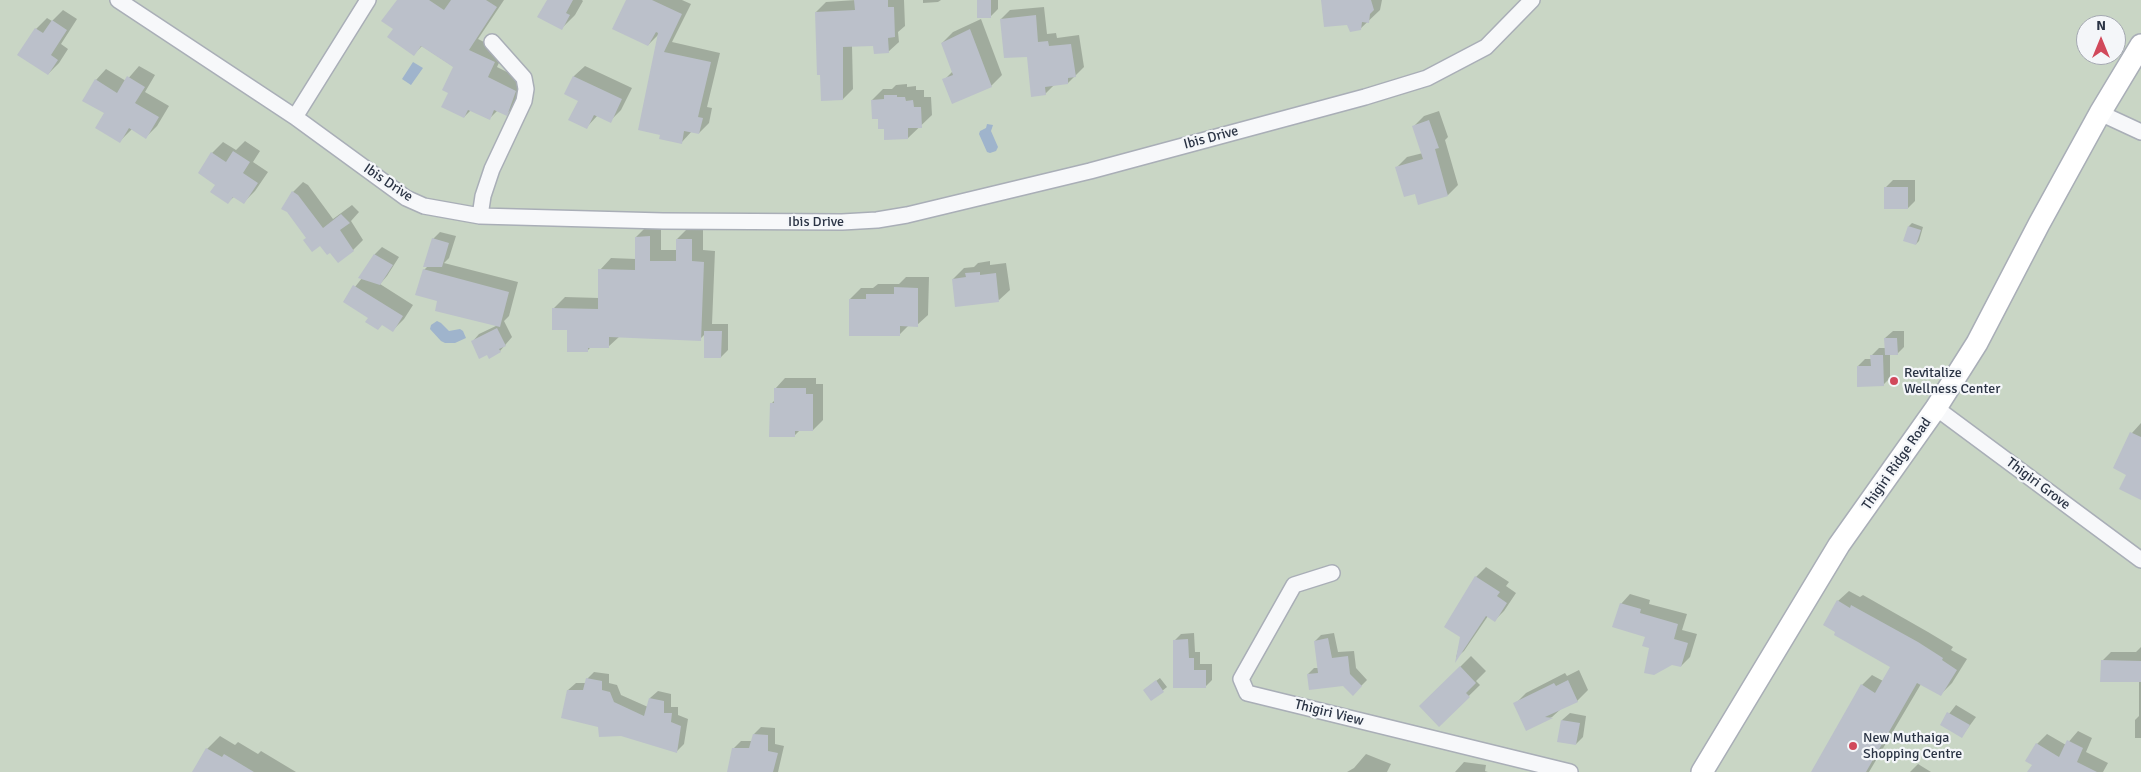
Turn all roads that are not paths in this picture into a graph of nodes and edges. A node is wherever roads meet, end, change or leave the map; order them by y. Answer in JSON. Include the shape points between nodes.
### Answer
{"nodes":[{"id":1,"x":118,"y":0,"type":"edge"},
{"id":2,"x":368,"y":0,"type":"edge"},
{"id":3,"x":1532,"y":0,"type":"edge"},
{"id":4,"x":492,"y":42,"type":"dead end"},
{"id":5,"x":2141,"y":46,"type":"edge"},
{"id":6,"x":2100,"y":114,"type":"junction"},
{"id":7,"x":294,"y":117,"type":"junction"},
{"id":8,"x":2141,"y":132,"type":"edge"},
{"id":9,"x":480,"y":216,"type":"junction"},
{"id":10,"x":1936,"y":408,"type":"junction"},
{"id":11,"x":2141,"y":560,"type":"edge"},
{"id":12,"x":1332,"y":574,"type":"dead end"},
{"id":13,"x":1570,"y":772,"type":"edge"},
{"id":14,"x":1702,"y":772,"type":"edge"}],
"edges":[{"from":1,"to":7,"type":"street","name":"Ibis Drive"},
{"from":2,"to":7,"type":"street"},
{"from":3,"to":9,"type":"street","name":"Ibis Drive","via":[[1486,47],[1427,78],[1090,171],[907,215],[842,222]]},
{"from":4,"to":9,"type":"street","via":[[524,78],[526,90],[489,178]]},
{"from":5,"to":6,"type":"street","name":"Thigiri Ridge Road"},
{"from":6,"to":8,"type":"street"},
{"from":6,"to":10,"type":"street","name":"Thigiri Ridge Road","via":[[1977,343]]},
{"from":7,"to":9,"type":"street","name":"Ibis Drive","via":[[406,198],[424,206]]},
{"from":10,"to":11,"type":"street","name":"Thigiri Grove"},
{"from":10,"to":14,"type":"street","name":"Thigiri Ridge Road","via":[[1840,545]]},
{"from":12,"to":13,"type":"street","name":"Thigiri View","via":[[1294,585],[1241,678],[1247,693]]}]}
